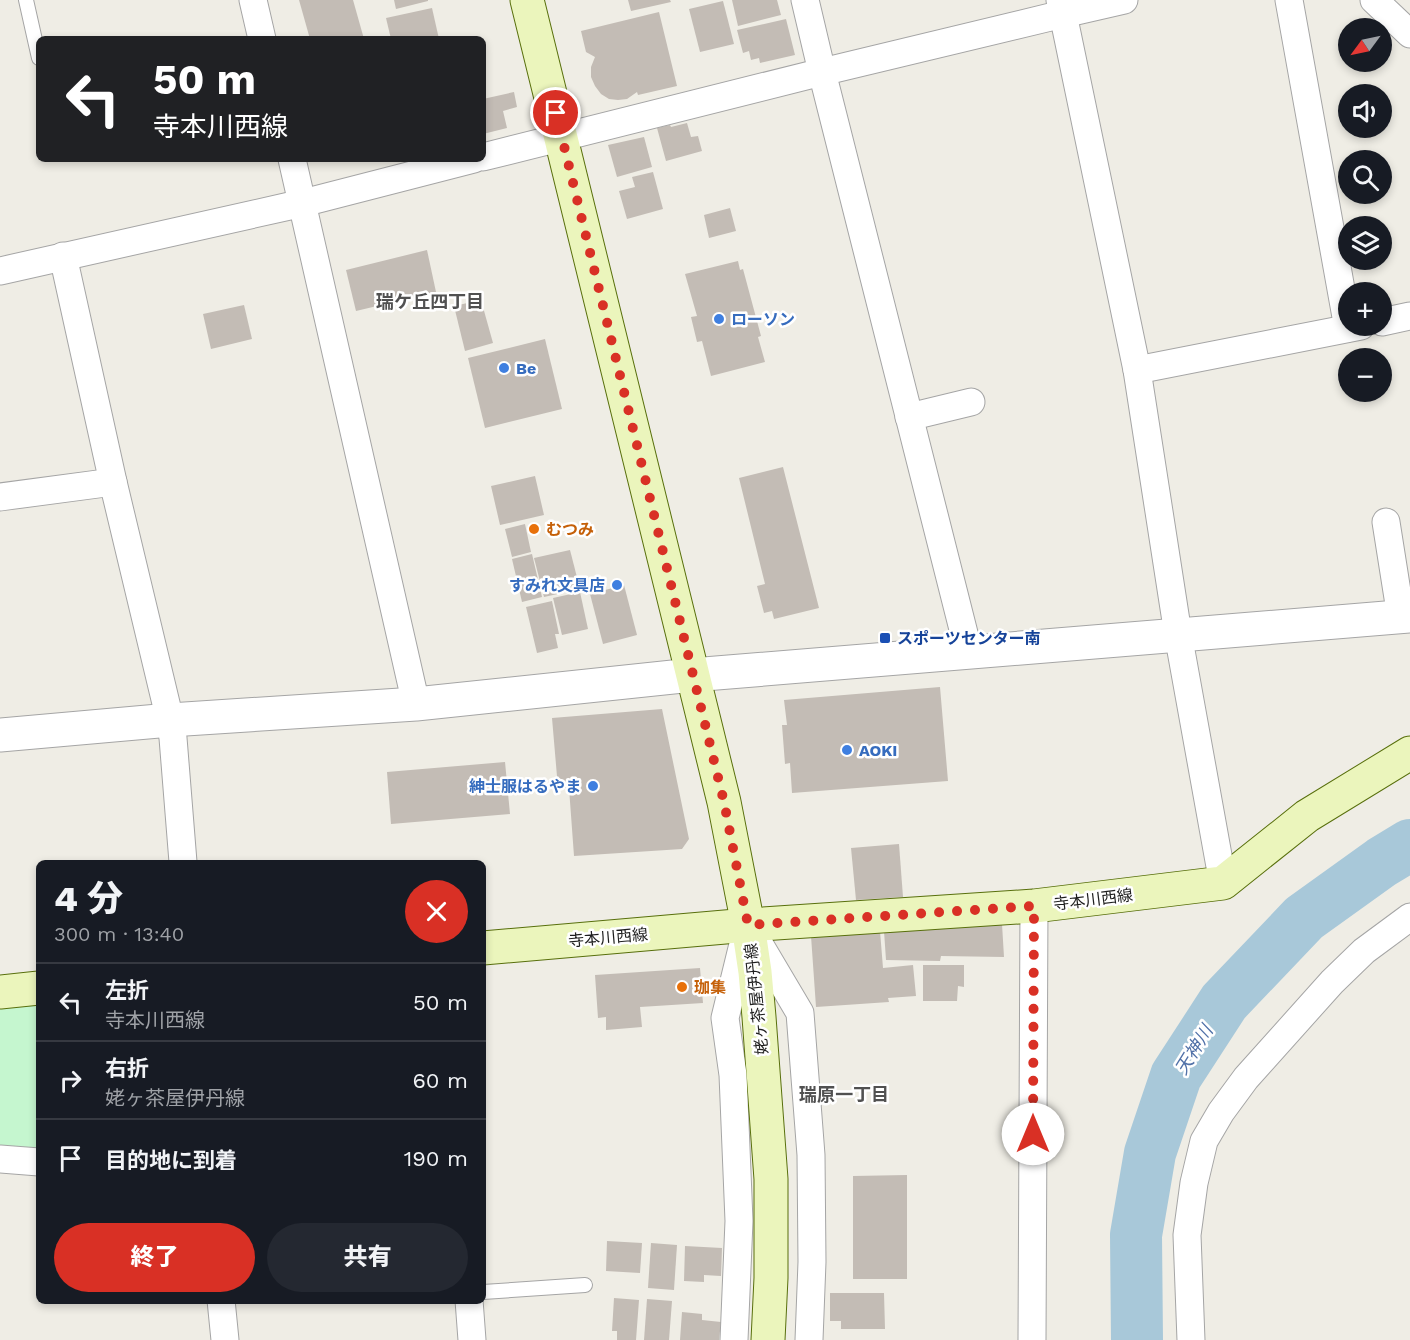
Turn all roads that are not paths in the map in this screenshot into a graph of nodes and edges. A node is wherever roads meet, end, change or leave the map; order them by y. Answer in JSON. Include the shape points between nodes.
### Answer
{"nodes":[{"id":1,"x":26,"y":0,"type":"edge"},
{"id":2,"x":253,"y":0,"type":"edge"},
{"id":3,"x":527,"y":0,"type":"edge"},
{"id":4,"x":805,"y":0,"type":"edge"},
{"id":5,"x":1124,"y":0,"type":"edge"},
{"id":6,"x":1289,"y":0,"type":"edge"},
{"id":7,"x":1374,"y":0,"type":"edge"},
{"id":8,"x":1062,"y":7,"type":"edge"},
{"id":9,"x":1410,"y":34,"type":"edge"},
{"id":10,"x":261,"y":36,"type":"edge"},
{"id":11,"x":36,"y":44,"type":"edge"},
{"id":12,"x":822,"y":72,"type":"junction"},
{"id":13,"x":562,"y":136,"type":"junction"},
{"id":14,"x":486,"y":156,"type":"edge"},
{"id":15,"x":293,"y":162,"type":"edge"},
{"id":16,"x":462,"y":162,"type":"edge"},
{"id":17,"x":303,"y":203,"type":"junction"},
{"id":18,"x":63,"y":256,"type":"junction"},
{"id":19,"x":0,"y":271,"type":"edge"},
{"id":20,"x":1345,"y":282,"type":"edge"},
{"id":21,"x":1410,"y":316,"type":"edge"},
{"id":22,"x":1392,"y":320,"type":"edge"},
{"id":23,"x":1338,"y":330,"type":"edge"},
{"id":24,"x":1137,"y":370,"type":"junction"},
{"id":25,"x":971,"y":402,"type":"dead end"},
{"id":26,"x":909,"y":417,"type":"junction"},
{"id":27,"x":113,"y":482,"type":"junction"},
{"id":28,"x":0,"y":496,"type":"edge"},
{"id":29,"x":1386,"y":522,"type":"dead end"},
{"id":30,"x":1405,"y":616,"type":"edge"},
{"id":31,"x":1178,"y":634,"type":"junction"},
{"id":32,"x":969,"y":653,"type":"junction"},
{"id":33,"x":692,"y":675,"type":"junction"},
{"id":34,"x":416,"y":704,"type":"junction"},
{"id":35,"x":170,"y":720,"type":"junction"},
{"id":36,"x":0,"y":735,"type":"edge"},
{"id":37,"x":1410,"y":753,"type":"edge"},
{"id":38,"x":183,"y":860,"type":"edge"},
{"id":39,"x":1223,"y":883,"type":"junction"},
{"id":40,"x":1034,"y":906,"type":"junction"},
{"id":41,"x":1410,"y":917,"type":"edge"},
{"id":42,"x":748,"y":925,"type":"junction"},
{"id":43,"x":486,"y":948,"type":"edge"},
{"id":44,"x":36,"y":988,"type":"edge"},
{"id":45,"x":0,"y":992,"type":"edge"},
{"id":46,"x":0,"y":1159,"type":"edge"},
{"id":47,"x":36,"y":1162,"type":"edge"},
{"id":48,"x":585,"y":1285,"type":"dead end"},
{"id":49,"x":486,"y":1293,"type":"edge"},
{"id":50,"x":221,"y":1304,"type":"edge"},
{"id":51,"x":469,"y":1304,"type":"edge"},
{"id":52,"x":225,"y":1340,"type":"edge"},
{"id":53,"x":471,"y":1340,"type":"edge"},
{"id":54,"x":734,"y":1340,"type":"edge"},
{"id":55,"x":768,"y":1340,"type":"edge"},
{"id":56,"x":809,"y":1340,"type":"edge"},
{"id":57,"x":1032,"y":1340,"type":"edge"},
{"id":58,"x":1191,"y":1340,"type":"edge"}],
"edges":[{"from":1,"to":11,"type":"lane"},
{"from":2,"to":10,"type":"street"},
{"from":3,"to":13,"type":"main road","name":"姥ヶ茶屋伊丹線"},
{"from":4,"to":12,"type":"street"},
{"from":5,"to":8,"type":"street"},
{"from":6,"to":20,"type":"street"},
{"from":7,"to":9,"type":"street"},
{"from":8,"to":12,"type":"street"},
{"from":8,"to":24,"type":"street"},
{"from":12,"to":13,"type":"street"},
{"from":12,"to":26,"type":"street"},
{"from":13,"to":14,"type":"street"},
{"from":13,"to":33,"type":"main road","name":"姥ヶ茶屋伊丹線"},
{"from":15,"to":17,"type":"street"},
{"from":16,"to":17,"type":"street"},
{"from":17,"to":18,"type":"street"},
{"from":17,"to":34,"type":"street"},
{"from":18,"to":19,"type":"street"},
{"from":18,"to":27,"type":"street"},
{"from":21,"to":22,"type":"street"},
{"from":23,"to":24,"type":"street"},
{"from":24,"to":31,"type":"street"},
{"from":25,"to":26,"type":"street"},
{"from":26,"to":32,"type":"street"},
{"from":27,"to":28,"type":"street"},
{"from":27,"to":35,"type":"street"},
{"from":29,"to":30,"type":"street"},
{"from":30,"to":31,"type":"street"},
{"from":31,"to":32,"type":"street"},
{"from":31,"to":39,"type":"street"},
{"from":32,"to":33,"type":"street"},
{"from":33,"to":34,"type":"street"},
{"from":33,"to":42,"type":"main road","name":"姥ヶ茶屋伊丹線","via":[[724,802]]},
{"from":34,"to":35,"type":"street"},
{"from":35,"to":36,"type":"street"},
{"from":35,"to":38,"type":"street"},
{"from":37,"to":39,"type":"main road","via":[[1307,816]]},
{"from":39,"to":40,"type":"main road","name":"寺本川西線"},
{"from":40,"to":42,"type":"main road","name":"寺本川西線"},
{"from":40,"to":57,"type":"street"},
{"from":41,"to":58,"type":"street","via":[[1364,951],[1332,982],[1246,1078],[1204,1141],[1187,1235]]},
{"from":42,"to":43,"type":"main road","name":"寺本川西線"},
{"from":42,"to":54,"type":"street","via":[[724,1018],[733,1075],[739,1221]]},
{"from":42,"to":55,"type":"main road","name":"姥ヶ茶屋伊丹線","via":[[771,1179]]},
{"from":42,"to":56,"type":"street","via":[[800,1013],[811,1155]]},
{"from":44,"to":45,"type":"main road"},
{"from":46,"to":47,"type":"street"},
{"from":48,"to":49,"type":"lane"},
{"from":50,"to":52,"type":"street"},
{"from":51,"to":53,"type":"street"}]}
